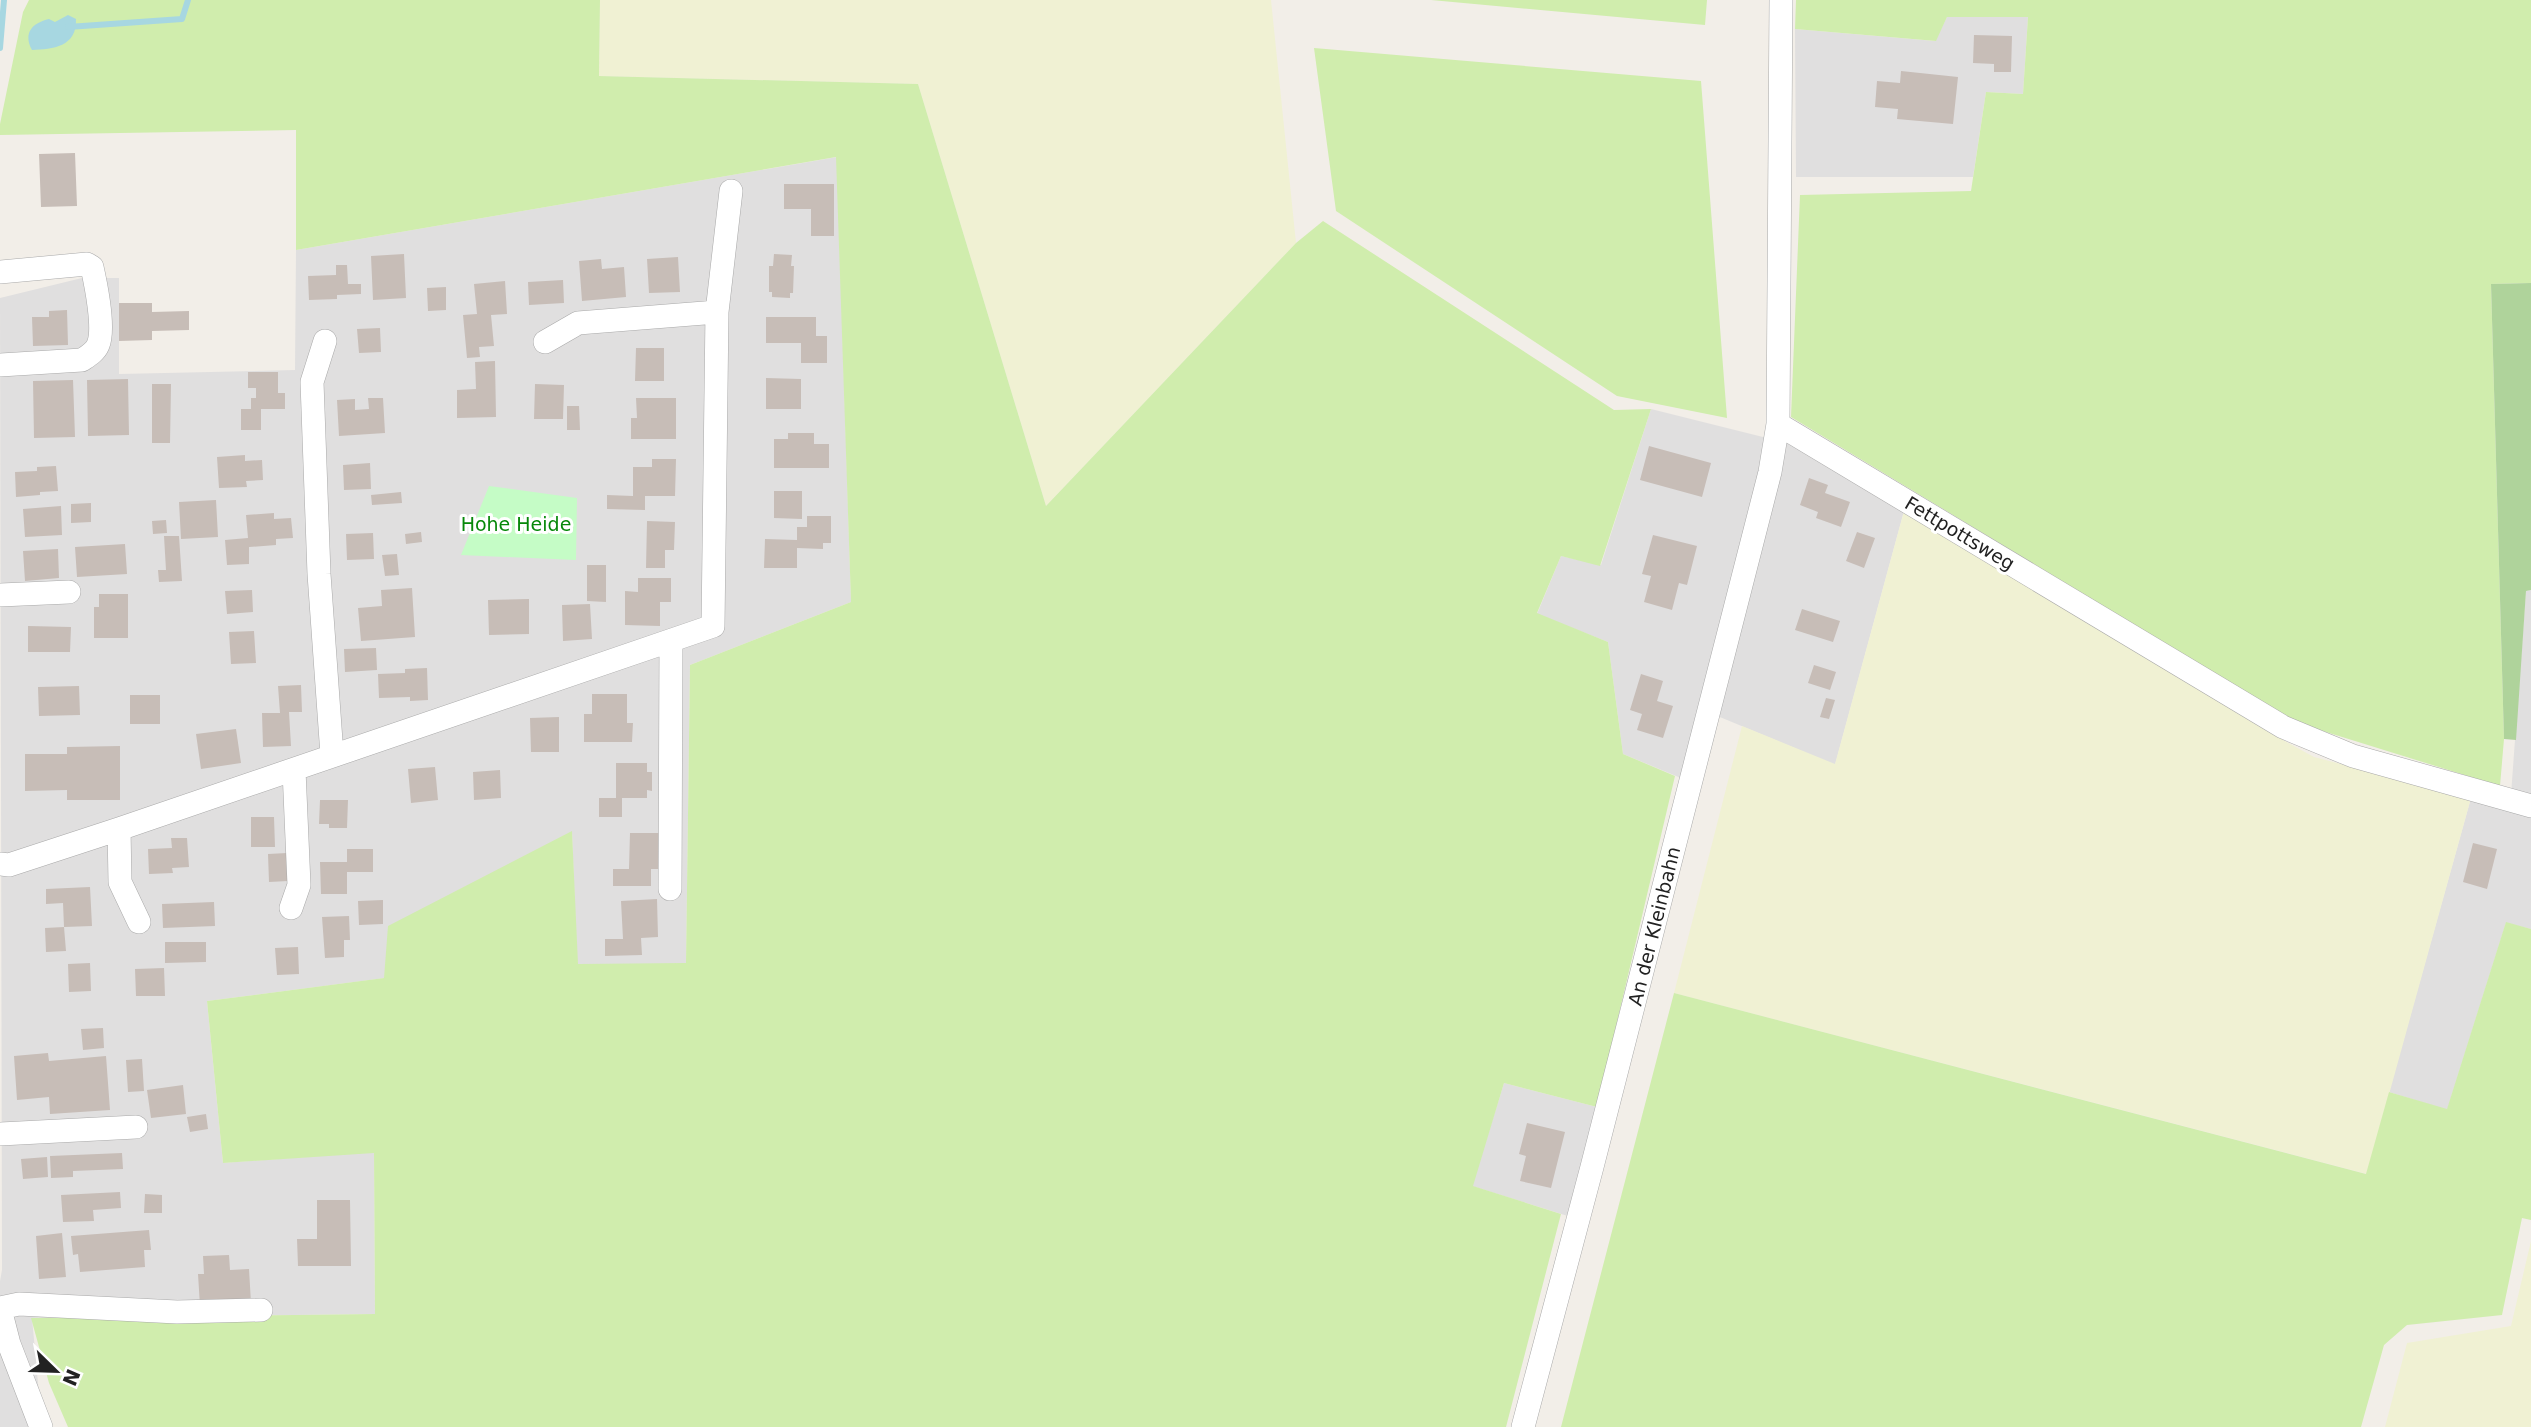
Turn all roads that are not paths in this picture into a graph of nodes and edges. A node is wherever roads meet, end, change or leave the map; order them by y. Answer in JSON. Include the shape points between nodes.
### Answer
{"nodes":[{"id":1,"x":1781,"y":0,"type":"edge"},
{"id":2,"x":731,"y":191,"type":"dead end"},
{"id":3,"x":0,"y":272,"type":"edge"},
{"id":4,"x":717,"y":313,"type":"junction"},
{"id":5,"x":326,"y":341,"type":"dead end"},
{"id":6,"x":545,"y":342,"type":"dead end"},
{"id":7,"x":0,"y":365,"type":"edge"},
{"id":8,"x":1778,"y":424,"type":"junction"},
{"id":9,"x":69,"y":592,"type":"dead end"},
{"id":10,"x":0,"y":595,"type":"edge"},
{"id":11,"x":671,"y":641,"type":"junction"},
{"id":12,"x":332,"y":755,"type":"junction"},
{"id":13,"x":294,"y":770,"type":"junction"},
{"id":14,"x":2531,"y":806,"type":"edge"},
{"id":15,"x":120,"y":830,"type":"junction"},
{"id":16,"x":0,"y":864,"type":"edge"},
{"id":17,"x":670,"y":889,"type":"dead end"},
{"id":18,"x":290,"y":908,"type":"dead end"},
{"id":19,"x":139,"y":922,"type":"dead end"},
{"id":20,"x":136,"y":1128,"type":"dead end"},
{"id":21,"x":0,"y":1134,"type":"edge"},
{"id":22,"x":0,"y":1308,"type":"edge"},
{"id":23,"x":261,"y":1310,"type":"dead end"},
{"id":24,"x":41,"y":1427,"type":"edge"},
{"id":25,"x":1523,"y":1427,"type":"edge"}],
"edges":[{"from":1,"to":8,"type":"street"},
{"from":2,"to":4,"type":"street"},
{"from":3,"to":7,"type":"street","via":[[87,264],[95,278],[101,331],[98,345],[82,360]]},
{"from":4,"to":6,"type":"street","via":[[578,323]]},
{"from":4,"to":11,"type":"street","via":[[713,626]]},
{"from":5,"to":12,"type":"street","via":[[312,382]]},
{"from":8,"to":14,"type":"street","name":"Fettpottsweg","via":[[2283,727],[2353,756]]},
{"from":8,"to":25,"type":"street","name":"An der Kleinbahn","via":[[1733,624]]},
{"from":9,"to":10,"type":"street"},
{"from":11,"to":12,"type":"street"},
{"from":11,"to":17,"type":"street"},
{"from":12,"to":13,"type":"street"},
{"from":13,"to":15,"type":"street"},
{"from":13,"to":18,"type":"street","via":[[299,885]]},
{"from":15,"to":16,"type":"street"},
{"from":15,"to":19,"type":"street","via":[[120,882]]},
{"from":20,"to":21,"type":"street"},
{"from":22,"to":23,"type":"street","via":[[19,1304],[177,1312]]},
{"from":22,"to":24,"type":"street"}]}
